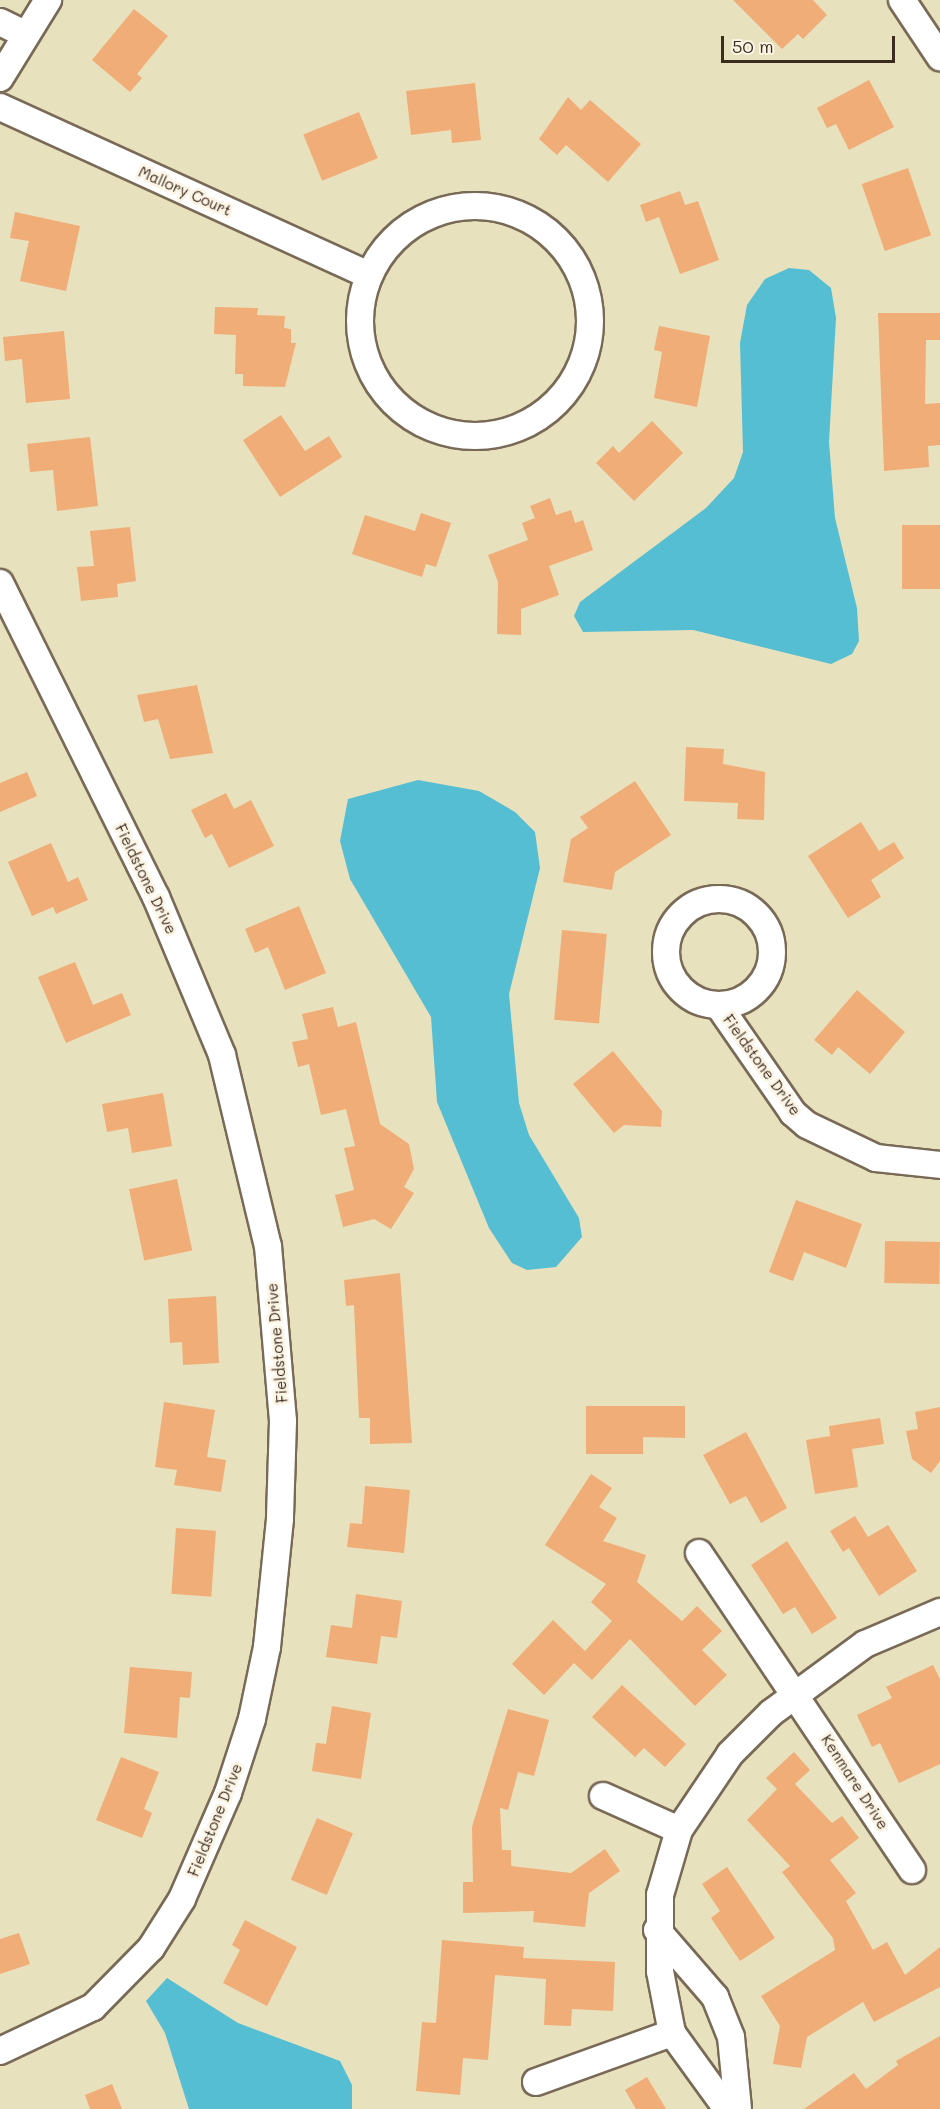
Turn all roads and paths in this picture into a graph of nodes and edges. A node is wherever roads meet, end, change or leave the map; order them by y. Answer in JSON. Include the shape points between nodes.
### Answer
{"nodes":[{"id":1,"x":48,"y":0,"type":"edge"},
{"id":2,"x":902,"y":0,"type":"edge"},
{"id":3,"x":0,"y":22,"type":"edge"},
{"id":4,"x":23,"y":33,"type":"junction"},
{"id":5,"x":940,"y":57,"type":"edge"},
{"id":6,"x":0,"y":78,"type":"edge"},
{"id":7,"x":0,"y":107,"type":"edge"},
{"id":8,"x":369,"y":275,"type":"junction"},
{"id":9,"x":0,"y":583,"type":"edge"},
{"id":10,"x":719,"y":1006,"type":"junction"},
{"id":11,"x":940,"y":1165,"type":"edge"},
{"id":12,"x":699,"y":1553,"type":"dead end"},
{"id":13,"x":940,"y":1612,"type":"edge"},
{"id":14,"x":797,"y":1694,"type":"junction"},
{"id":15,"x":603,"y":1796,"type":"dead end"},
{"id":16,"x":679,"y":1830,"type":"junction"},
{"id":17,"x":912,"y":1870,"type":"dead end"},
{"id":18,"x":657,"y":1930,"type":"junction"},
{"id":19,"x":672,"y":2033,"type":"junction"},
{"id":20,"x":0,"y":2051,"type":"edge"},
{"id":21,"x":537,"y":2082,"type":"dead end"},
{"id":22,"x":727,"y":2109,"type":"edge"},
{"id":23,"x":738,"y":2109,"type":"edge"}],
"edges":[{"from":1,"to":4,"type":"street"},
{"from":2,"to":5,"type":"street"},
{"from":3,"to":4,"type":"street"},
{"from":4,"to":6,"type":"street"},
{"from":7,"to":8,"type":"street","name":"Mallory Court"},
{"from":8,"to":8,"type":"street","via":[[389,244],[417,221],[442,211],[487,206],[522,216],[552,236],[569,257],[588,298],[589,335],[579,370],[557,403],[524,426],[476,436],[446,434],[410,417],[381,389],[363,353],[359,314]]},
{"from":9,"to":20,"type":"street","name":"Fieldstone Drive","via":[[156,897],[222,1055],[268,1246],[283,1421],[278,1542],[252,1719],[228,1792],[182,1899],[151,1948],[93,2007]]},
{"from":10,"to":10,"type":"street","name":"Fieldstone Drive","via":[[687,996],[667,968],[667,935],[687,908],[719,897],[751,907],[771,934],[771,968],[751,996]]},
{"from":10,"to":11,"type":"street","name":"Fieldstone Drive","via":[[793,1113],[807,1125],[876,1158]]},
{"from":12,"to":14,"type":"street","name":"Kenmare Drive"},
{"from":13,"to":14,"type":"street","via":[[865,1644]]},
{"from":14,"to":16,"type":"street","via":[[730,1754]]},
{"from":14,"to":17,"type":"street","name":"Kenmare Drive"},
{"from":15,"to":16,"type":"street"},
{"from":16,"to":18,"type":"street","via":[[667,1860]]},
{"from":18,"to":19,"type":"street"},
{"from":18,"to":23,"type":"street","via":[[715,1997],[731,2037]]},
{"from":19,"to":21,"type":"street"},
{"from":19,"to":22,"type":"street"}]}
